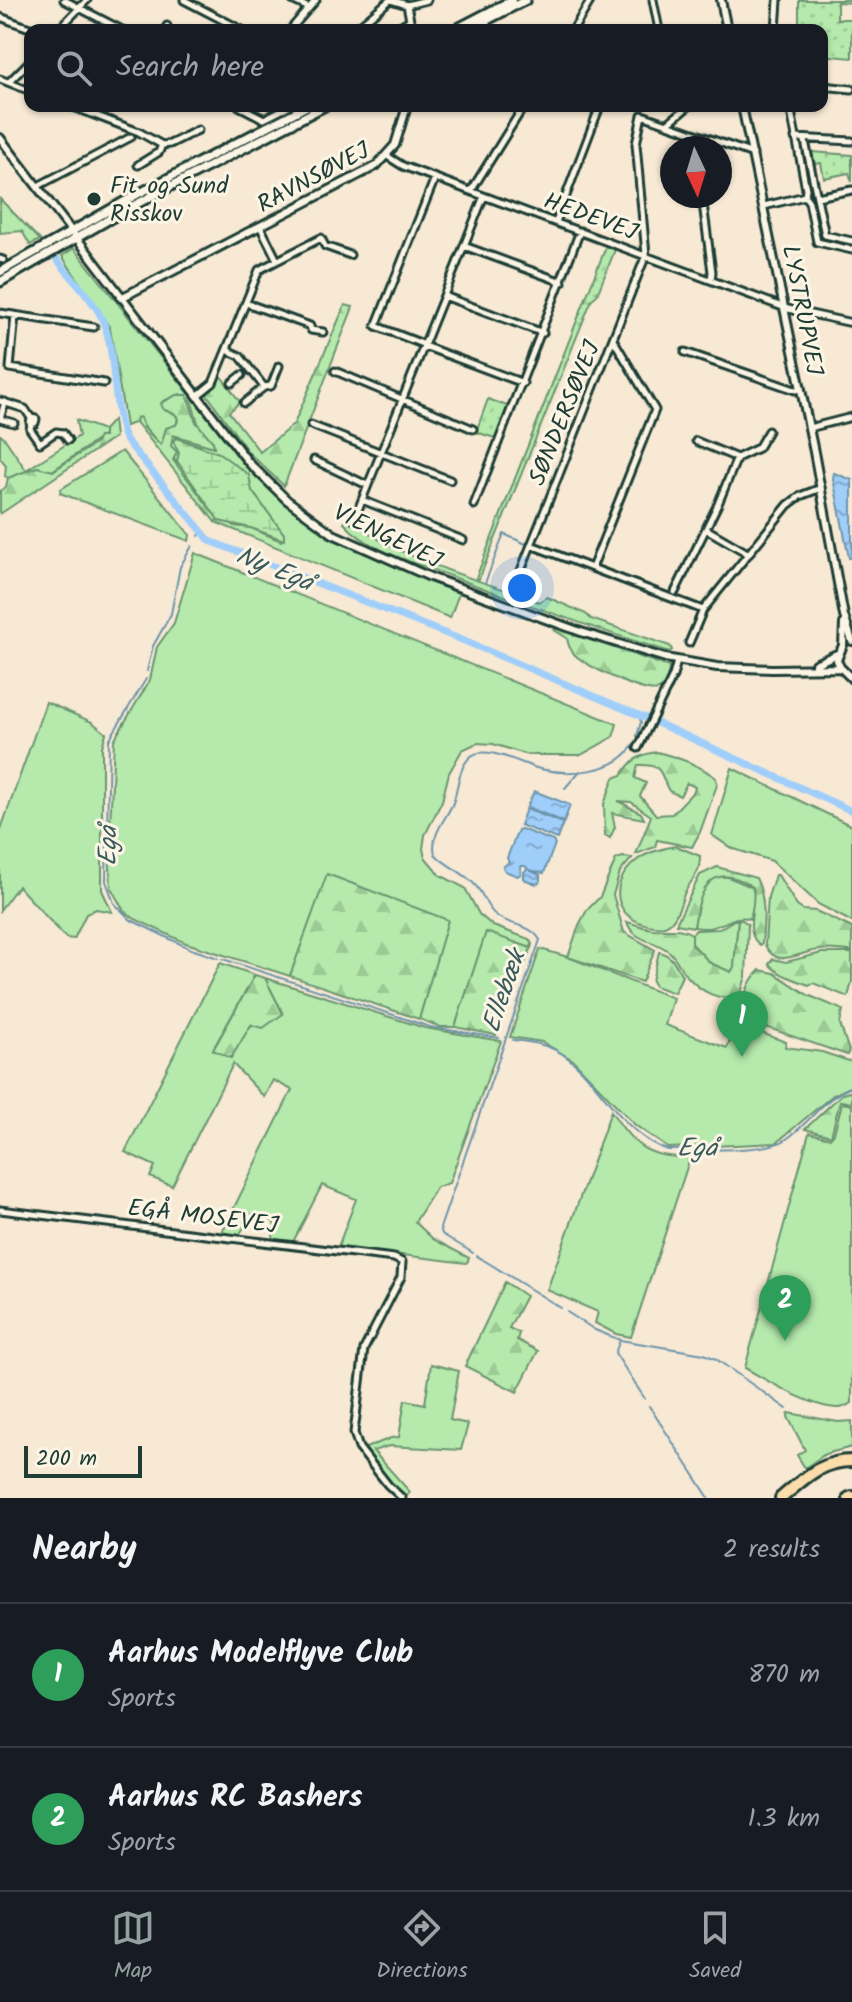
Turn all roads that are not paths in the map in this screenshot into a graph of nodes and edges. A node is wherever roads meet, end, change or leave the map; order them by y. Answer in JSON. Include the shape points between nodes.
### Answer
{"nodes":[{"id":1,"x":64,"y":0,"type":"edge"},
{"id":2,"x":87,"y":0,"type":"edge"},
{"id":3,"x":184,"y":0,"type":"edge"},
{"id":4,"x":292,"y":0,"type":"edge"},
{"id":5,"x":316,"y":0,"type":"edge"},
{"id":6,"x":391,"y":0,"type":"edge"},
{"id":7,"x":427,"y":0,"type":"edge"},
{"id":8,"x":512,"y":0,"type":"edge"},
{"id":9,"x":526,"y":0,"type":"edge"},
{"id":10,"x":591,"y":0,"type":"edge"},
{"id":11,"x":653,"y":0,"type":"edge"},
{"id":12,"x":721,"y":0,"type":"edge"},
{"id":13,"x":778,"y":0,"type":"edge"},
{"id":14,"x":407,"y":5,"type":"junction"},
{"id":15,"x":79,"y":8,"type":"junction"},
{"id":16,"x":309,"y":8,"type":"junction"},
{"id":17,"x":0,"y":17,"type":"edge"},
{"id":18,"x":410,"y":20,"type":"junction"},
{"id":19,"x":64,"y":24,"type":"edge"},
{"id":20,"x":110,"y":24,"type":"edge"},
{"id":21,"x":230,"y":24,"type":"edge"},
{"id":22,"x":295,"y":24,"type":"edge"},
{"id":23,"x":361,"y":24,"type":"edge"},
{"id":24,"x":403,"y":24,"type":"edge"},
{"id":25,"x":411,"y":24,"type":"edge"},
{"id":26,"x":466,"y":24,"type":"edge"},
{"id":27,"x":480,"y":24,"type":"edge"},
{"id":28,"x":577,"y":24,"type":"edge"},
{"id":29,"x":658,"y":24,"type":"edge"},
{"id":30,"x":726,"y":24,"type":"edge"},
{"id":31,"x":776,"y":24,"type":"edge"},
{"id":32,"x":24,"y":26,"type":"edge"},
{"id":33,"x":24,"y":67,"type":"edge"},
{"id":34,"x":0,"y":79,"type":"edge"},
{"id":35,"x":9,"y":82,"type":"junction"},
{"id":36,"x":828,"y":87,"type":"edge"},
{"id":37,"x":24,"y":88,"type":"edge"},
{"id":38,"x":852,"y":89,"type":"edge"},
{"id":39,"x":86,"y":112,"type":"edge"},
{"id":40,"x":251,"y":112,"type":"edge"},
{"id":41,"x":278,"y":112,"type":"edge"},
{"id":42,"x":296,"y":112,"type":"edge"},
{"id":43,"x":313,"y":112,"type":"edge"},
{"id":44,"x":405,"y":112,"type":"edge"},
{"id":45,"x":520,"y":112,"type":"edge"},
{"id":46,"x":598,"y":112,"type":"edge"},
{"id":47,"x":682,"y":112,"type":"edge"},
{"id":48,"x":743,"y":112,"type":"edge"},
{"id":49,"x":791,"y":112,"type":"edge"},
{"id":50,"x":667,"y":124,"type":"junction"},
{"id":51,"x":198,"y":130,"type":"dead end"},
{"id":52,"x":694,"y":133,"type":"junction"},
{"id":53,"x":694,"y":136,"type":"edge"},
{"id":54,"x":131,"y":137,"type":"dead end"},
{"id":55,"x":0,"y":138,"type":"edge"},
{"id":56,"x":795,"y":138,"type":"junction"},
{"id":57,"x":805,"y":141,"type":"dead end"},
{"id":58,"x":852,"y":141,"type":"edge"},
{"id":59,"x":162,"y":145,"type":"junction"},
{"id":60,"x":753,"y":154,"type":"junction"},
{"id":61,"x":387,"y":156,"type":"junction"},
{"id":62,"x":138,"y":165,"type":"dead end"},
{"id":63,"x":811,"y":167,"type":"junction"},
{"id":64,"x":802,"y":169,"type":"junction"},
{"id":65,"x":435,"y":178,"type":"junction"},
{"id":66,"x":38,"y":186,"type":"junction"},
{"id":67,"x":852,"y":190,"type":"edge"},
{"id":68,"x":471,"y":191,"type":"junction"},
{"id":69,"x":484,"y":196,"type":"junction"},
{"id":70,"x":805,"y":196,"type":"junction"},
{"id":71,"x":817,"y":197,"type":"junction"},
{"id":72,"x":764,"y":206,"type":"junction"},
{"id":73,"x":704,"y":208,"type":"edge"},
{"id":74,"x":821,"y":219,"type":"junction"},
{"id":75,"x":812,"y":220,"type":"junction"},
{"id":76,"x":556,"y":222,"type":"junction"},
{"id":77,"x":260,"y":226,"type":"junction"},
{"id":78,"x":580,"y":231,"type":"junction"},
{"id":79,"x":73,"y":235,"type":"junction"},
{"id":80,"x":852,"y":241,"type":"edge"},
{"id":81,"x":464,"y":246,"type":"junction"},
{"id":82,"x":49,"y":248,"type":"junction"},
{"id":83,"x":852,"y":250,"type":"edge"},
{"id":84,"x":350,"y":255,"type":"dead end"},
{"id":85,"x":646,"y":255,"type":"junction"},
{"id":86,"x":277,"y":260,"type":"junction"},
{"id":87,"x":0,"y":272,"type":"edge"},
{"id":88,"x":711,"y":280,"type":"junction"},
{"id":89,"x":0,"y":282,"type":"edge"},
{"id":90,"x":562,"y":282,"type":"junction"},
{"id":91,"x":444,"y":296,"type":"junction"},
{"id":92,"x":121,"y":298,"type":"junction"},
{"id":93,"x":246,"y":303,"type":"junction"},
{"id":94,"x":784,"y":307,"type":"junction"},
{"id":95,"x":0,"y":313,"type":"edge"},
{"id":96,"x":15,"y":315,"type":"junction"},
{"id":97,"x":852,"y":323,"type":"edge"},
{"id":98,"x":94,"y":327,"type":"dead end"},
{"id":99,"x":320,"y":331,"type":"dead end"},
{"id":100,"x":543,"y":333,"type":"junction"},
{"id":101,"x":613,"y":338,"type":"junction"},
{"id":102,"x":424,"y":346,"type":"junction"},
{"id":103,"x":227,"y":350,"type":"junction"},
{"id":104,"x":685,"y":352,"type":"dead end"},
{"id":105,"x":279,"y":366,"type":"dead end"},
{"id":106,"x":10,"y":368,"type":"junction"},
{"id":107,"x":335,"y":371,"type":"dead end"},
{"id":108,"x":0,"y":372,"type":"edge"},
{"id":109,"x":246,"y":372,"type":"junction"},
{"id":110,"x":104,"y":383,"type":"dead end"},
{"id":111,"x":232,"y":383,"type":"dead end"},
{"id":112,"x":523,"y":383,"type":"junction"},
{"id":113,"x":264,"y":387,"type":"junction"},
{"id":114,"x":801,"y":389,"type":"junction"},
{"id":115,"x":196,"y":396,"type":"junction"},
{"id":116,"x":403,"y":399,"type":"junction"},
{"id":117,"x":2,"y":402,"type":"edge"},
{"id":118,"x":244,"y":403,"type":"dead end"},
{"id":119,"x":852,"y":418,"type":"edge"},
{"id":120,"x":14,"y":423,"type":"dead end"},
{"id":121,"x":311,"y":425,"type":"dead end"},
{"id":122,"x":809,"y":428,"type":"junction"},
{"id":123,"x":473,"y":429,"type":"dead end"},
{"id":124,"x":768,"y":431,"type":"dead end"},
{"id":125,"x":68,"y":440,"type":"dead end"},
{"id":126,"x":696,"y":441,"type":"dead end"},
{"id":127,"x":382,"y":453,"type":"junction"},
{"id":128,"x":737,"y":458,"type":"junction"},
{"id":129,"x":314,"y":460,"type":"dead end"},
{"id":130,"x":450,"y":480,"type":"dead end"},
{"id":131,"x":368,"y":485,"type":"junction"},
{"id":132,"x":821,"y":488,"type":"junction"},
{"id":133,"x":362,"y":500,"type":"junction"},
{"id":134,"x":474,"y":500,"type":"dead end"},
{"id":135,"x":354,"y":520,"type":"dead end"},
{"id":136,"x":706,"y":529,"type":"junction"},
{"id":137,"x":463,"y":540,"type":"dead end"},
{"id":138,"x":531,"y":545,"type":"junction"},
{"id":139,"x":749,"y":554,"type":"junction"},
{"id":140,"x":592,"y":568,"type":"junction"},
{"id":141,"x":516,"y":583,"type":"dead end"},
{"id":142,"x":675,"y":592,"type":"dead end"},
{"id":143,"x":703,"y":610,"type":"junction"},
{"id":144,"x":844,"y":616,"type":"junction"},
{"id":145,"x":689,"y":643,"type":"dead end"},
{"id":146,"x":852,"y":643,"type":"edge"},
{"id":147,"x":840,"y":651,"type":"junction"},
{"id":148,"x":677,"y":661,"type":"junction"},
{"id":149,"x":803,"y":667,"type":"junction"},
{"id":150,"x":846,"y":670,"type":"edge"},
{"id":151,"x":852,"y":679,"type":"edge"},
{"id":152,"x":638,"y":748,"type":"dead end"},
{"id":153,"x":0,"y":1210,"type":"edge"},
{"id":154,"x":852,"y":1461,"type":"edge"},
{"id":155,"x":402,"y":1498,"type":"edge"},
{"id":156,"x":781,"y":1498,"type":"edge"}],
"edges":[{"from":1,"to":15,"type":"street"},
{"from":2,"to":15,"type":"street"},
{"from":3,"to":21,"type":"street"},
{"from":4,"to":16,"type":"street"},
{"from":5,"to":16,"type":"street"},
{"from":6,"to":14,"type":"street"},
{"from":6,"to":23,"type":"street"},
{"from":7,"to":14,"type":"street"},
{"from":8,"to":26,"type":"main road"},
{"from":9,"to":27,"type":"main road"},
{"from":10,"to":28,"type":"street"},
{"from":11,"to":29,"type":"street"},
{"from":12,"to":30,"type":"street"},
{"from":13,"to":31,"type":"street"},
{"from":14,"to":18,"type":"street"},
{"from":15,"to":19,"type":"street"},
{"from":15,"to":20,"type":"street"},
{"from":16,"to":22,"type":"street"},
{"from":17,"to":32,"type":"street"},
{"from":18,"to":24,"type":"street"},
{"from":18,"to":25,"type":"street"},
{"from":33,"to":35,"type":"street"},
{"from":34,"to":35,"type":"street"},
{"from":35,"to":37,"type":"street"},
{"from":36,"to":38,"type":"street"},
{"from":39,"to":59,"type":"street"},
{"from":40,"to":41,"type":"street","via":[[264,119]]},
{"from":42,"to":79,"type":"main road"},
{"from":43,"to":79,"type":"main road"},
{"from":44,"to":61,"type":"street","name":"RAVNSØVEJ"},
{"from":45,"to":68,"type":"street"},
{"from":46,"to":76,"type":"street"},
{"from":47,"to":50,"type":"street"},
{"from":48,"to":60,"type":"street","name":"LYSTRUPVEJ"},
{"from":49,"to":56,"type":"street"},
{"from":50,"to":52,"type":"street"},
{"from":50,"to":85,"type":"street","via":[[642,115],[638,130]]},
{"from":51,"to":59,"type":"street"},
{"from":52,"to":53,"type":"street"},
{"from":52,"to":60,"type":"street"},
{"from":54,"to":66,"type":"street"},
{"from":55,"to":66,"type":"street","name":"VIENGEVEJ"},
{"from":56,"to":58,"type":"street"},
{"from":56,"to":64,"type":"street"},
{"from":57,"to":63,"type":"street"},
{"from":59,"to":62,"type":"street"},
{"from":60,"to":72,"type":"street","name":"LYSTRUPVEJ"},
{"from":61,"to":65,"type":"street","name":"HEDEVEJ"},
{"from":61,"to":77,"type":"street","name":"RAVNSØVEJ"},
{"from":63,"to":64,"type":"street"},
{"from":63,"to":71,"type":"street"},
{"from":64,"to":70,"type":"street"},
{"from":65,"to":68,"type":"street","name":"HEDEVEJ"},
{"from":65,"to":102,"type":"street","via":[[376,326]]},
{"from":66,"to":79,"type":"street","name":"VIENGEVEJ"},
{"from":67,"to":71,"type":"street"},
{"from":68,"to":69,"type":"street","name":"HEDEVEJ"},
{"from":69,"to":76,"type":"street","name":"HEDEVEJ"},
{"from":69,"to":81,"type":"street"},
{"from":70,"to":72,"type":"street"},
{"from":70,"to":75,"type":"street"},
{"from":71,"to":74,"type":"street"},
{"from":72,"to":94,"type":"street","name":"LYSTRUPVEJ"},
{"from":73,"to":88,"type":"street"},
{"from":74,"to":75,"type":"street"},
{"from":74,"to":80,"type":"street","via":[[825,235]]},
{"from":75,"to":83,"type":"street","via":[[818,243]]},
{"from":76,"to":78,"type":"street","name":"HEDEVEJ"},
{"from":77,"to":86,"type":"street"},
{"from":77,"to":92,"type":"street","name":"RAVNSØVEJ"},
{"from":78,"to":85,"type":"street","name":"HEDEVEJ"},
{"from":78,"to":90,"type":"street"},
{"from":79,"to":82,"type":"main road"},
{"from":79,"to":92,"type":"street","name":"VIENGEVEJ"},
{"from":81,"to":90,"type":"street"},
{"from":81,"to":91,"type":"street"},
{"from":82,"to":87,"type":"main road"},
{"from":82,"to":89,"type":"main road"},
{"from":84,"to":86,"type":"street","via":[[325,246],[321,238]]},
{"from":85,"to":88,"type":"street","name":"HEDEVEJ"},
{"from":85,"to":101,"type":"street","name":"SØNDERSØVEJ"},
{"from":86,"to":93,"type":"street","via":[[259,270]]},
{"from":88,"to":94,"type":"street","name":"HEDEVEJ"},
{"from":90,"to":100,"type":"street"},
{"from":91,"to":100,"type":"street"},
{"from":91,"to":102,"type":"street"},
{"from":92,"to":115,"type":"street","name":"VIENGEVEJ"},
{"from":93,"to":99,"type":"street"},
{"from":93,"to":103,"type":"street"},
{"from":94,"to":97,"type":"street","name":"HEDEVEJ"},
{"from":94,"to":114,"type":"street","name":"LYSTRUPVEJ"},
{"from":95,"to":96,"type":"street"},
{"from":96,"to":98,"type":"street"},
{"from":96,"to":106,"type":"street"},
{"from":100,"to":112,"type":"street"},
{"from":101,"to":138,"type":"street","name":"SØNDERSØVEJ"},
{"from":101,"to":140,"type":"street","via":[[655,410]]},
{"from":102,"to":112,"type":"street"},
{"from":102,"to":116,"type":"street"},
{"from":103,"to":109,"type":"street","via":[[240,356]]},
{"from":103,"to":115,"type":"street","via":[[213,383]]},
{"from":104,"to":114,"type":"street"},
{"from":105,"to":113,"type":"street","via":[[271,386]]},
{"from":106,"to":108,"type":"street"},
{"from":106,"to":110,"type":"street"},
{"from":107,"to":116,"type":"street"},
{"from":109,"to":111,"type":"street"},
{"from":109,"to":113,"type":"street"},
{"from":112,"to":134,"type":"street"},
{"from":113,"to":118,"type":"street"},
{"from":114,"to":122,"type":"street","name":"LYSTRUPVEJ"},
{"from":115,"to":148,"type":"street","name":"VIENGEVEJ","via":[[266,480],[333,534],[473,594]]},
{"from":116,"to":123,"type":"street"},
{"from":116,"to":127,"type":"street"},
{"from":117,"to":120,"type":"street","via":[[0,419]]},
{"from":117,"to":125,"type":"street","via":[[25,409],[38,442],[56,432]]},
{"from":119,"to":122,"type":"street"},
{"from":121,"to":127,"type":"street"},
{"from":122,"to":132,"type":"street","name":"LYSTRUPVEJ"},
{"from":124,"to":128,"type":"street","via":[[758,448]]},
{"from":126,"to":128,"type":"street"},
{"from":127,"to":130,"type":"street"},
{"from":127,"to":131,"type":"street"},
{"from":128,"to":136,"type":"street"},
{"from":129,"to":131,"type":"street"},
{"from":131,"to":133,"type":"street"},
{"from":132,"to":139,"type":"street","via":[[795,499]]},
{"from":132,"to":144,"type":"street","name":"LYSTRUPVEJ"},
{"from":133,"to":135,"type":"street"},
{"from":133,"to":137,"type":"street"},
{"from":136,"to":139,"type":"street"},
{"from":136,"to":142,"type":"street"},
{"from":138,"to":140,"type":"street"},
{"from":138,"to":141,"type":"street","name":"SØNDERSØVEJ"},
{"from":139,"to":143,"type":"street"},
{"from":140,"to":143,"type":"street"},
{"from":143,"to":145,"type":"street"},
{"from":144,"to":146,"type":"street","name":"LYSTRUPVEJ"},
{"from":144,"to":147,"type":"street","name":"LYSTRUPVEJ"},
{"from":146,"to":147,"type":"street","name":"VIENGEVEJ"},
{"from":147,"to":149,"type":"street","name":"VIENGEVEJ"},
{"from":147,"to":150,"type":"street","name":"LYSTRUPVEJ","via":[[837,661]]},
{"from":148,"to":149,"type":"street","name":"VIENGEVEJ","via":[[739,669]]},
{"from":148,"to":152,"type":"street"},
{"from":149,"to":150,"type":"street","name":"VIENGEVEJ"},
{"from":150,"to":151,"type":"street"},
{"from":153,"to":155,"type":"street","name":"EGÅ MOSEVEJ","via":[[402,1262],[401,1277],[366,1341],[354,1433],[359,1448]]},
{"from":154,"to":156,"type":"highway","via":[[818,1468]]}]}
